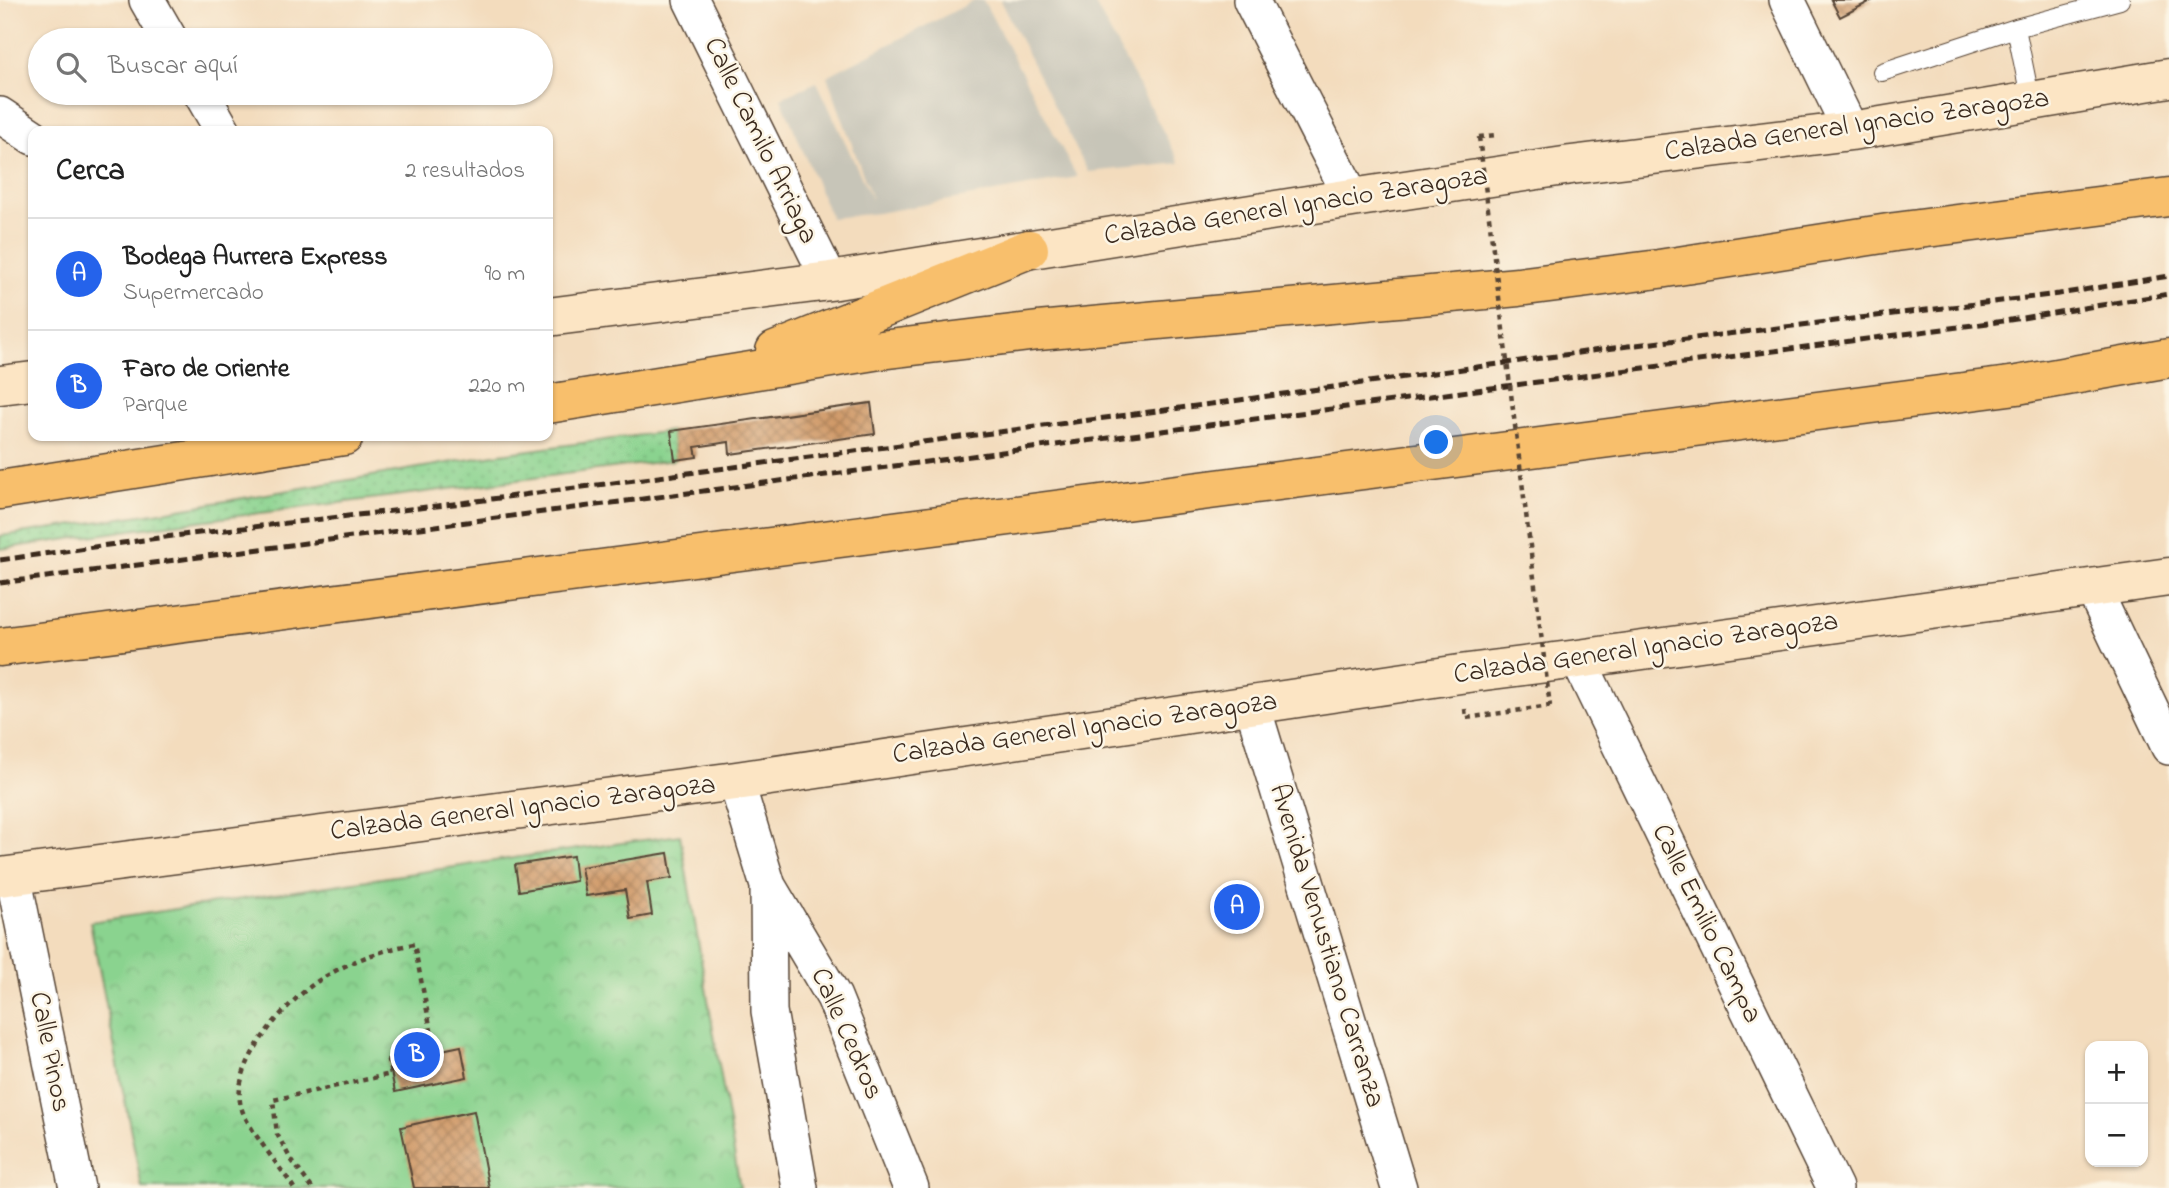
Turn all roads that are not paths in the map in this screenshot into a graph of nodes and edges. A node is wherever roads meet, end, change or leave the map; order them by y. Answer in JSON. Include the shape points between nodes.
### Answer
{"nodes":[{"id":1,"x":147,"y":0,"type":"edge"},
{"id":2,"x":691,"y":0,"type":"edge"},
{"id":3,"x":1251,"y":0,"type":"edge"},
{"id":4,"x":1787,"y":0,"type":"edge"},
{"id":5,"x":2120,"y":0,"type":"edge"},
{"id":6,"x":163,"y":28,"type":"edge"},
{"id":7,"x":2016,"y":28,"type":"junction"},
{"id":8,"x":1882,"y":72,"type":"dead end"},
{"id":9,"x":2169,"y":78,"type":"edge"},
{"id":10,"x":2031,"y":102,"type":"junction"},
{"id":11,"x":208,"y":105,"type":"edge"},
{"id":12,"x":0,"y":115,"type":"edge"},
{"id":13,"x":220,"y":126,"type":"edge"},
{"id":14,"x":1851,"y":131,"type":"junction"},
{"id":15,"x":28,"y":134,"type":"edge"},
{"id":16,"x":2169,"y":197,"type":"edge"},
{"id":17,"x":1352,"y":198,"type":"junction"},
{"id":18,"x":1029,"y":249,"type":"junction"},
{"id":19,"x":830,"y":281,"type":"junction"},
{"id":20,"x":553,"y":316,"type":"edge"},
{"id":21,"x":2169,"y":358,"type":"edge"},
{"id":22,"x":705,"y":379,"type":"junction"},
{"id":23,"x":28,"y":382,"type":"edge"},
{"id":24,"x":0,"y":386,"type":"edge"},
{"id":25,"x":553,"y":403,"type":"edge"},
{"id":26,"x":312,"y":441,"type":"edge"},
{"id":27,"x":0,"y":490,"type":"edge"},
{"id":28,"x":2169,"y":577,"type":"edge"},
{"id":29,"x":2093,"y":588,"type":"junction"},
{"id":30,"x":0,"y":647,"type":"edge"},
{"id":31,"x":1578,"y":659,"type":"junction"},
{"id":32,"x":1252,"y":704,"type":"junction"},
{"id":33,"x":2169,"y":747,"type":"edge"},
{"id":34,"x":736,"y":781,"type":"junction"},
{"id":35,"x":7,"y":876,"type":"edge"},
{"id":36,"x":768,"y":886,"type":"junction"},
{"id":37,"x":77,"y":1188,"type":"edge"},
{"id":38,"x":800,"y":1188,"type":"edge"},
{"id":39,"x":911,"y":1188,"type":"edge"},
{"id":40,"x":1399,"y":1188,"type":"edge"},
{"id":41,"x":1835,"y":1188,"type":"edge"}],
"edges":[{"from":1,"to":6,"type":"street"},
{"from":2,"to":19,"type":"street","name":"Calle Camilo Arriaga"},
{"from":3,"to":17,"type":"street"},
{"from":4,"to":14,"type":"street"},
{"from":5,"to":7,"type":"lane"},
{"from":7,"to":8,"type":"lane"},
{"from":7,"to":10,"type":"lane"},
{"from":9,"to":10,"type":"main road","name":"Calzada General Ignacio Zaragoza"},
{"from":10,"to":14,"type":"main road","name":"Calzada General Ignacio Zaragoza"},
{"from":11,"to":13,"type":"street"},
{"from":12,"to":15,"type":"street"},
{"from":14,"to":17,"type":"main road","name":"Calzada General Ignacio Zaragoza","via":[[1571,165]]},
{"from":16,"to":22,"type":"highway","via":[[1531,285],[1012,334]]},
{"from":17,"to":18,"type":"main road","name":"Calzada General Ignacio Zaragoza"},
{"from":18,"to":19,"type":"main road","name":"Calzada General Ignacio Zaragoza"},
{"from":18,"to":22,"type":"highway"},
{"from":19,"to":20,"type":"main road","name":"Calzada General Ignacio Zaragoza"},
{"from":21,"to":30,"type":"highway","via":[[2017,385]]},
{"from":22,"to":25,"type":"highway"},
{"from":23,"to":24,"type":"main road"},
{"from":26,"to":27,"type":"highway"},
{"from":28,"to":29,"type":"main road","name":"Calzada General Ignacio Zaragoza"},
{"from":29,"to":31,"type":"main road","name":"Calzada General Ignacio Zaragoza"},
{"from":29,"to":33,"type":"street"},
{"from":31,"to":32,"type":"main road","name":"Calzada General Ignacio Zaragoza"},
{"from":31,"to":41,"type":"street","name":"Calle Emilio Campa"},
{"from":32,"to":34,"type":"main road","name":"Calzada General Ignacio Zaragoza"},
{"from":32,"to":40,"type":"street","name":"Avenida Venustiano Carranza"},
{"from":34,"to":35,"type":"main road","name":"Calzada General Ignacio Zaragoza"},
{"from":34,"to":36,"type":"street","name":"Calle Cedros"},
{"from":35,"to":37,"type":"street","name":"Calle Pinos"},
{"from":36,"to":38,"type":"street","name":"Calle Cedros","via":[[769,1011]]},
{"from":36,"to":39,"type":"street","name":"Calle Cedros","via":[[834,997]]}]}
